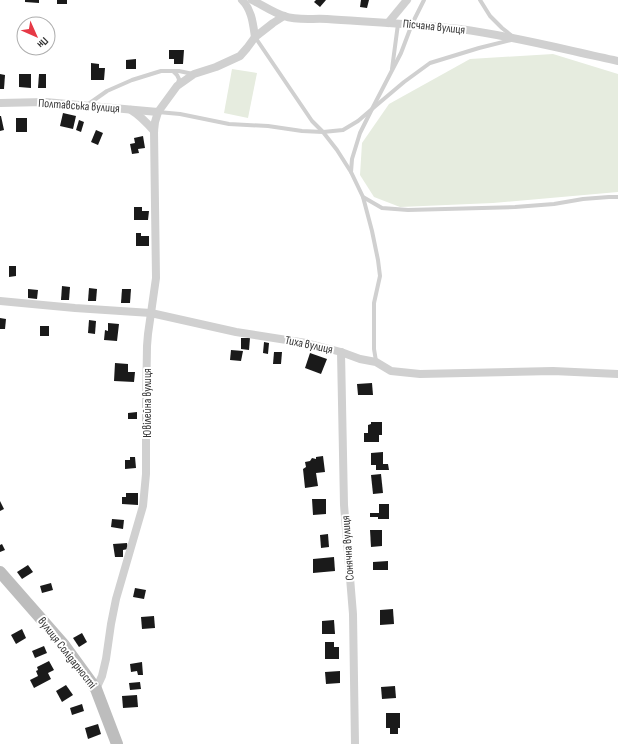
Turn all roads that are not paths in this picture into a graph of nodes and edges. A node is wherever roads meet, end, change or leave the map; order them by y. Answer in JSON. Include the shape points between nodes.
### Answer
{"nodes":[{"id":1,"x":242,"y":0,"type":"edge"},
{"id":2,"x":252,"y":0,"type":"edge"},
{"id":3,"x":400,"y":0,"type":"edge"},
{"id":4,"x":407,"y":0,"type":"edge"},
{"id":5,"x":424,"y":0,"type":"edge"},
{"id":6,"x":480,"y":0,"type":"edge"},
{"id":7,"x":397,"y":11,"type":"junction"},
{"id":8,"x":284,"y":16,"type":"junction"},
{"id":9,"x":388,"y":23,"type":"junction"},
{"id":10,"x":398,"y":23,"type":"junction"},
{"id":11,"x":412,"y":24,"type":"junction"},
{"id":12,"x":255,"y":37,"type":"junction"},
{"id":13,"x":515,"y":38,"type":"junction"},
{"id":14,"x":618,"y":61,"type":"edge"},
{"id":15,"x":173,"y":71,"type":"junction"},
{"id":16,"x":391,"y":73,"type":"junction"},
{"id":17,"x":194,"y":74,"type":"junction"},
{"id":18,"x":177,"y":86,"type":"junction"},
{"id":19,"x":0,"y":103,"type":"edge"},
{"id":20,"x":86,"y":106,"type":"junction"},
{"id":21,"x":130,"y":109,"type":"junction"},
{"id":22,"x":372,"y":109,"type":"junction"},
{"id":23,"x":158,"y":112,"type":"junction"},
{"id":24,"x":154,"y":131,"type":"junction"},
{"id":25,"x":323,"y":132,"type":"junction"},
{"id":26,"x":351,"y":172,"type":"junction"},
{"id":27,"x":363,"y":197,"type":"junction"},
{"id":28,"x":618,"y":197,"type":"edge"},
{"id":29,"x":0,"y":301,"type":"edge"},
{"id":30,"x":151,"y":313,"type":"junction"},
{"id":31,"x":341,"y":352,"type":"junction"},
{"id":32,"x":376,"y":362,"type":"junction"},
{"id":33,"x":618,"y":374,"type":"edge"},
{"id":34,"x":0,"y":572,"type":"edge"},
{"id":35,"x":96,"y":689,"type":"junction"},
{"id":36,"x":117,"y":744,"type":"edge"},
{"id":37,"x":355,"y":744,"type":"edge"}],
"edges":[{"from":1,"to":12,"type":"street","via":[[250,10]]},
{"from":2,"to":8,"type":"street","name":"Пісчана вулиця"},
{"from":3,"to":7,"type":"street"},
{"from":4,"to":7,"type":"street"},
{"from":5,"to":11,"type":"lane"},
{"from":6,"to":13,"type":"lane","via":[[490,16]]},
{"from":7,"to":9,"type":"street"},
{"from":8,"to":9,"type":"street","name":"Пісчана вулиця","via":[[298,19]]},
{"from":8,"to":12,"type":"street"},
{"from":9,"to":10,"type":"street","name":"Пісчана вулиця"},
{"from":10,"to":11,"type":"street","name":"Пісчана вулиця"},
{"from":10,"to":16,"type":"lane"},
{"from":11,"to":13,"type":"street","name":"Пісчана вулиця"},
{"from":11,"to":16,"type":"lane"},
{"from":12,"to":17,"type":"street","via":[[240,56]]},
{"from":12,"to":25,"type":"lane","via":[[312,121]]},
{"from":13,"to":14,"type":"street","name":"Пісчана вулиця"},
{"from":13,"to":22,"type":"lane","via":[[430,63]]},
{"from":15,"to":17,"type":"lane"},
{"from":15,"to":18,"type":"lane","via":[[179,79]]},
{"from":15,"to":20,"type":"lane","via":[[161,71],[132,80],[107,91]]},
{"from":16,"to":22,"type":"lane"},
{"from":17,"to":18,"type":"street"},
{"from":18,"to":23,"type":"street"},
{"from":19,"to":20,"type":"street","name":"Полтавська вулиця","via":[[45,102]]},
{"from":20,"to":21,"type":"street","name":"Полтавська вулиця"},
{"from":21,"to":23,"type":"street","name":"Полтавська вулиця"},
{"from":21,"to":24,"type":"street"},
{"from":22,"to":25,"type":"lane","via":[[343,130]]},
{"from":22,"to":26,"type":"lane","via":[[360,134],[352,159]]},
{"from":23,"to":24,"type":"street","name":"Ювілейна вулиця"},
{"from":23,"to":25,"type":"lane","via":[[229,124]]},
{"from":24,"to":30,"type":"street","name":"Ювілейна вулиця","via":[[156,278]]},
{"from":25,"to":26,"type":"lane"},
{"from":26,"to":27,"type":"lane"},
{"from":27,"to":28,"type":"lane","via":[[382,208],[408,210],[515,207]]},
{"from":27,"to":32,"type":"lane","via":[[380,276],[374,303]]},
{"from":29,"to":30,"type":"street","name":"Тиха вулиця"},
{"from":30,"to":31,"type":"street","name":"Тиха вулиця"},
{"from":30,"to":35,"type":"street","name":"Ювілейна вулиця","via":[[147,346],[144,506],[116,599],[106,659]]},
{"from":31,"to":32,"type":"street","name":"Тиха вулиця"},
{"from":31,"to":37,"type":"street","name":"Сонячна вулиця","via":[[344,504],[353,614]]},
{"from":32,"to":33,"type":"street","name":"Тиха вулиця","via":[[391,371],[420,374],[553,371]]},
{"from":34,"to":35,"type":"main road","name":"вулиця Солідарності","via":[[64,645]]},
{"from":35,"to":36,"type":"main road","name":"вулиця Солідарності"}]}
